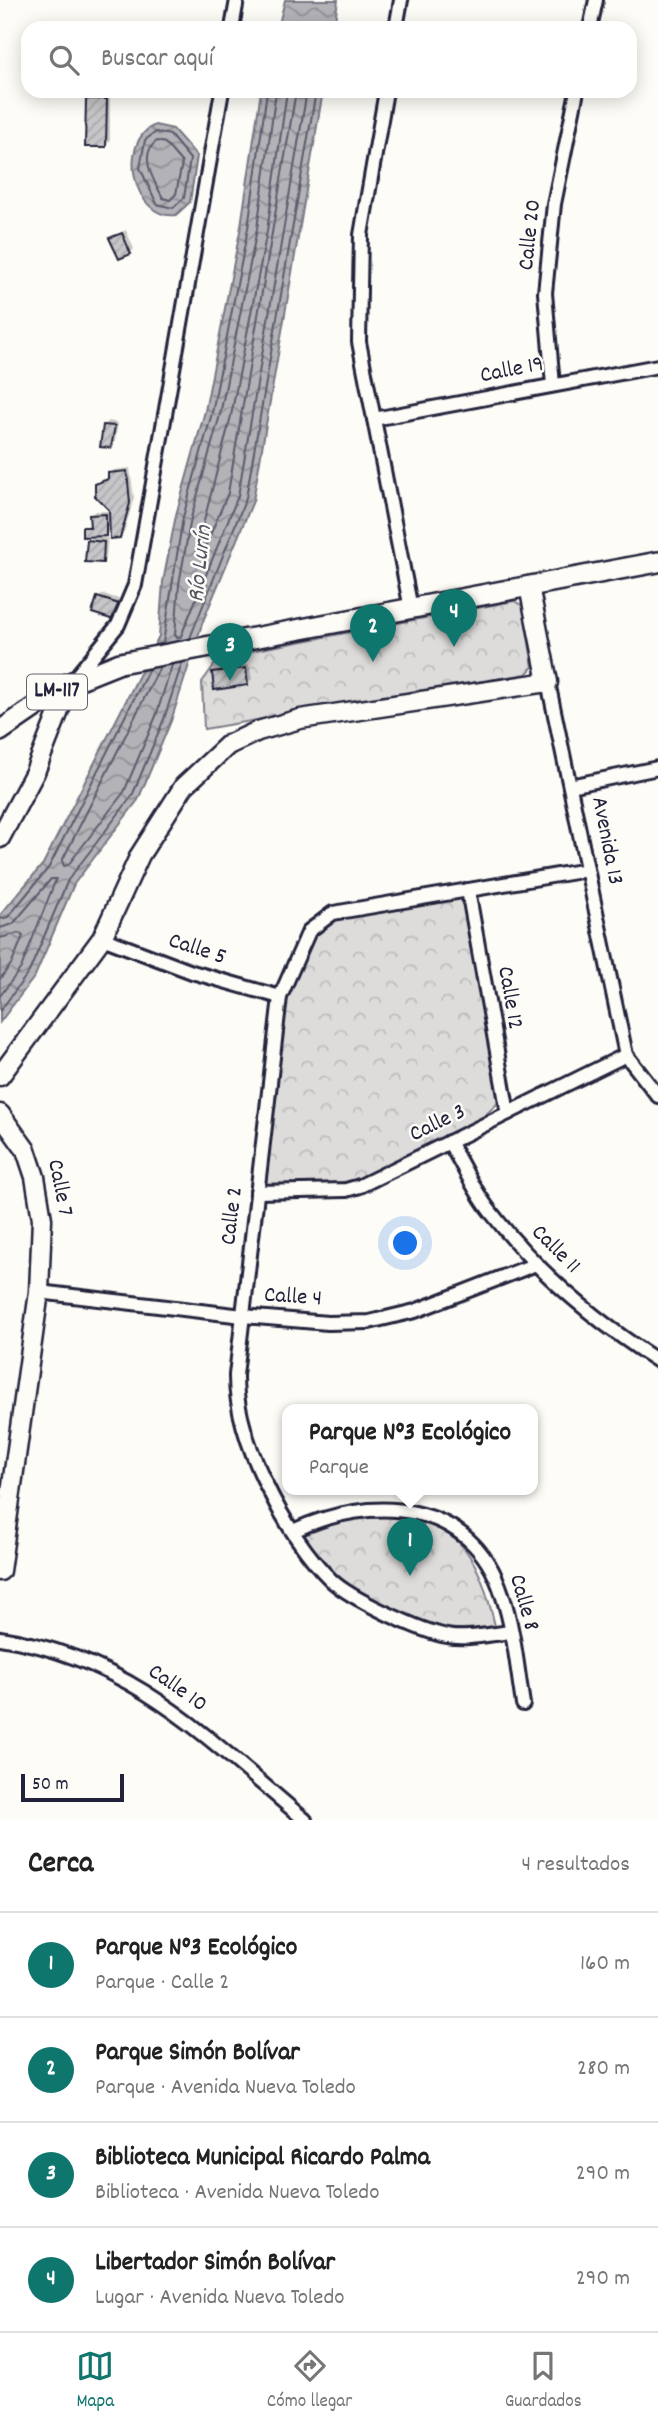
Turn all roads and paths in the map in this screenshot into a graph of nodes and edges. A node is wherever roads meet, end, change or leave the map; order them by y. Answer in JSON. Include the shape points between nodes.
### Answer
{"nodes":[{"id":1,"x":237,"y":0,"type":"edge"},
{"id":2,"x":401,"y":0,"type":"edge"},
{"id":3,"x":596,"y":0,"type":"edge"},
{"id":4,"x":233,"y":21,"type":"edge"},
{"id":5,"x":397,"y":21,"type":"edge"},
{"id":6,"x":592,"y":21,"type":"edge"},
{"id":7,"x":221,"y":98,"type":"edge"},
{"id":8,"x":385,"y":98,"type":"edge"},
{"id":9,"x":576,"y":98,"type":"edge"},
{"id":10,"x":658,"y":366,"type":"edge"},
{"id":11,"x":554,"y":385,"type":"junction"},
{"id":12,"x":374,"y":419,"type":"junction"},
{"id":13,"x":658,"y":562,"type":"edge"},
{"id":14,"x":529,"y":586,"type":"junction"},
{"id":15,"x":411,"y":609,"type":"junction"},
{"id":16,"x":548,"y":682,"type":"junction"},
{"id":17,"x":70,"y":683,"type":"junction"},
{"id":18,"x":0,"y":730,"type":"edge"},
{"id":19,"x":658,"y":768,"type":"edge"},
{"id":20,"x":570,"y":786,"type":"junction"},
{"id":21,"x":0,"y":838,"type":"edge"},
{"id":22,"x":586,"y":870,"type":"junction"},
{"id":23,"x":468,"y":890,"type":"junction"},
{"id":24,"x":102,"y":938,"type":"junction"},
{"id":25,"x":280,"y":997,"type":"junction"},
{"id":26,"x":626,"y":1055,"type":"junction"},
{"id":27,"x":0,"y":1076,"type":"edge"},
{"id":28,"x":658,"y":1096,"type":"edge"},
{"id":29,"x":508,"y":1113,"type":"junction"},
{"id":30,"x":0,"y":1114,"type":"edge"},
{"id":31,"x":450,"y":1142,"type":"junction"},
{"id":32,"x":257,"y":1192,"type":"junction"},
{"id":33,"x":536,"y":1264,"type":"junction"},
{"id":34,"x":39,"y":1292,"type":"junction"},
{"id":35,"x":243,"y":1316,"type":"junction"},
{"id":36,"x":658,"y":1361,"type":"edge"},
{"id":37,"x":6,"y":1493,"type":"edge"},
{"id":38,"x":293,"y":1531,"type":"junction"},
{"id":39,"x":0,"y":1571,"type":"edge"},
{"id":40,"x":511,"y":1633,"type":"junction"},
{"id":41,"x":0,"y":1638,"type":"edge"},
{"id":42,"x":523,"y":1704,"type":"dead end"},
{"id":43,"x":304,"y":1820,"type":"edge"}],
"edges":[{"from":1,"to":4,"type":"street"},
{"from":2,"to":5,"type":"street"},
{"from":3,"to":6,"type":"street"},
{"from":7,"to":17,"type":"street","via":[[135,585],[118,625]]},
{"from":8,"to":12,"type":"street","via":[[361,235],[359,342]]},
{"from":9,"to":11,"type":"street","name":"Calle 20","via":[[554,204],[545,293]]},
{"from":10,"to":11,"type":"street","name":"Calle 19"},
{"from":11,"to":12,"type":"street","name":"Calle 19"},
{"from":12,"to":15,"type":"street"},
{"from":13,"to":14,"type":"main road","number":"LM-117"},
{"from":14,"to":15,"type":"main road","number":"LM-117"},
{"from":14,"to":16,"type":"street","name":"Avenida 13"},
{"from":15,"to":17,"type":"main road","number":"LM-117","via":[[120,663]]},
{"from":16,"to":20,"type":"street","name":"Avenida 13"},
{"from":16,"to":24,"type":"street","via":[[300,719],[258,731],[228,746],[184,786],[140,855]]},
{"from":17,"to":18,"type":"main road","number":"LM-117"},
{"from":17,"to":21,"type":"street","via":[[35,772]]},
{"from":19,"to":20,"type":"street"},
{"from":20,"to":22,"type":"street","name":"Avenida 13"},
{"from":22,"to":23,"type":"street","name":"Calle 2"},
{"from":22,"to":26,"type":"street","name":"Avenida 13"},
{"from":23,"to":25,"type":"street","name":"Calle 2","via":[[323,919],[305,938]]},
{"from":23,"to":29,"type":"street","name":"Calle 12"},
{"from":24,"to":25,"type":"street","name":"Calle 5","via":[[192,972]]},
{"from":24,"to":27,"type":"street"},
{"from":25,"to":32,"type":"street","name":"Calle 2"},
{"from":26,"to":28,"type":"street","name":"Avenida 13"},
{"from":26,"to":29,"type":"street","name":"Calle 3"},
{"from":29,"to":31,"type":"street","name":"Calle 3"},
{"from":30,"to":34,"type":"street","name":"Calle 7","via":[[26,1150],[35,1177],[43,1219]]},
{"from":31,"to":32,"type":"street","name":"Calle 3","via":[[346,1190]]},
{"from":31,"to":33,"type":"street","name":"Calle 11","via":[[489,1210]]},
{"from":32,"to":35,"type":"street","name":"Calle 2"},
{"from":33,"to":35,"type":"street","name":"Calle 4","via":[[415,1311],[369,1322]]},
{"from":33,"to":36,"type":"street","name":"Calle 11","via":[[607,1328]]},
{"from":34,"to":35,"type":"street","name":"Calle 4"},
{"from":34,"to":37,"type":"street","name":"Calle 7"},
{"from":35,"to":38,"type":"street","name":"Calle 2","via":[[236,1375],[239,1415],[256,1464]]},
{"from":37,"to":39,"type":"street","name":"Calle 7"},
{"from":38,"to":40,"type":"street","name":"Calle 2","via":[[334,1583],[396,1618],[447,1637]]},
{"from":38,"to":40,"type":"street","name":"Calle 8","via":[[362,1511],[412,1510],[444,1521],[468,1539],[489,1564]]},
{"from":40,"to":42,"type":"street","name":"Calle 8"},
{"from":41,"to":43,"type":"street","name":"Calle 10","via":[[74,1655],[121,1676],[187,1721]]}]}
